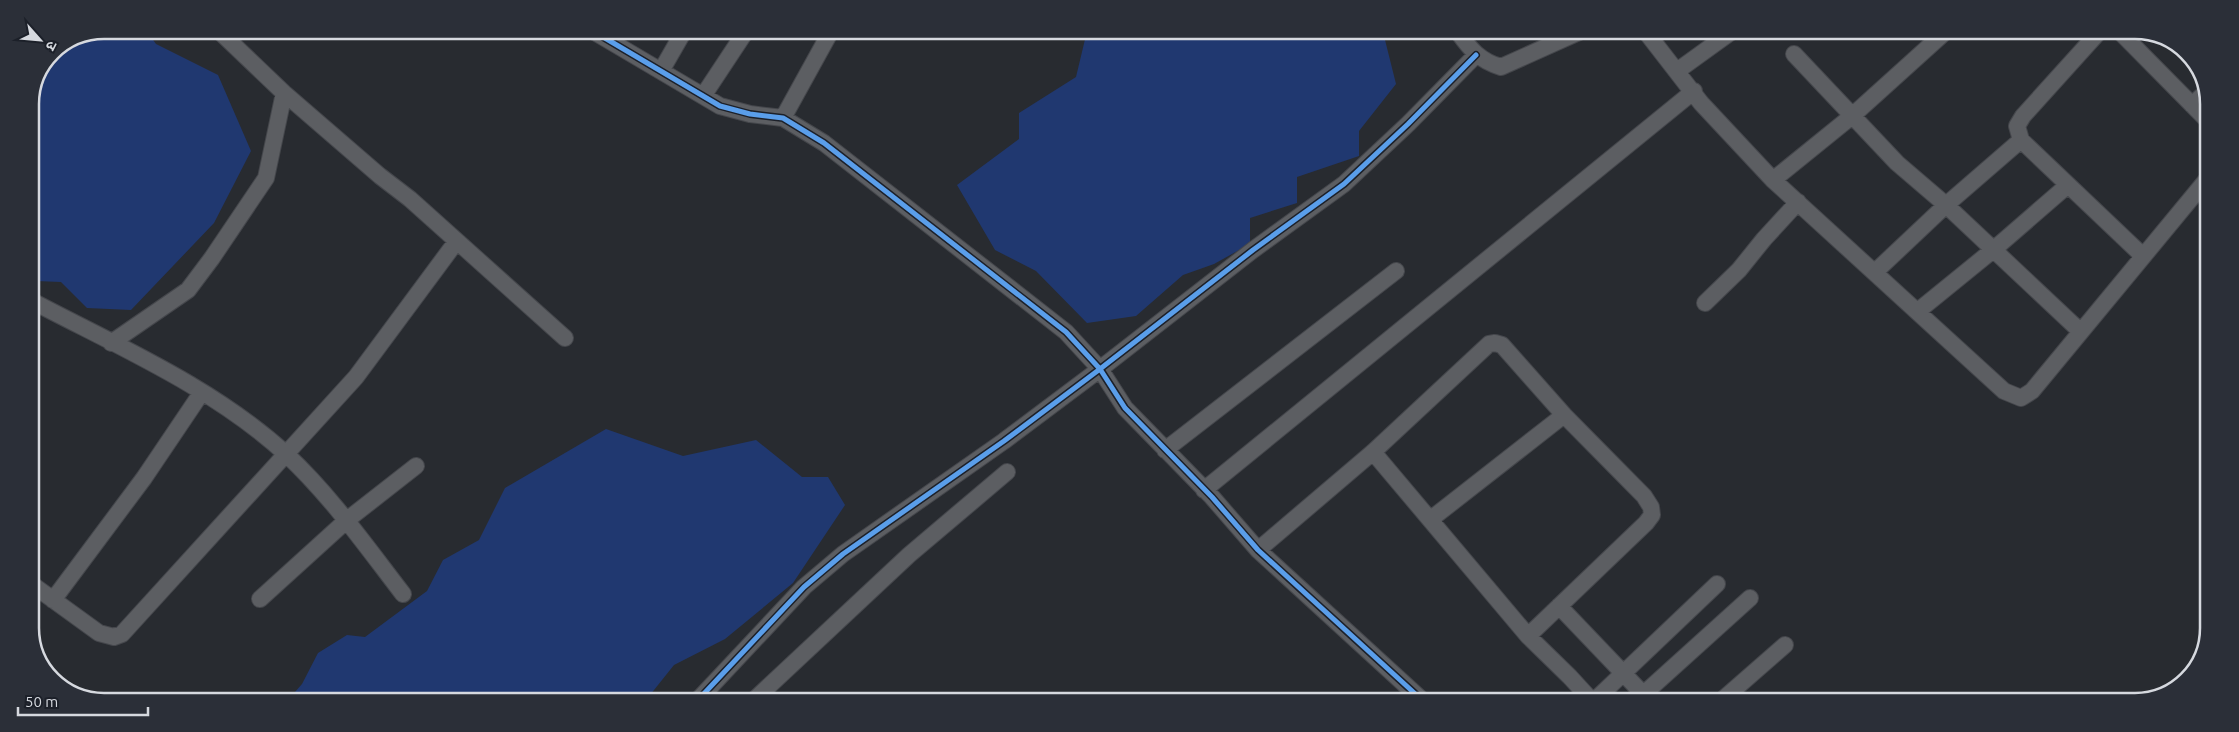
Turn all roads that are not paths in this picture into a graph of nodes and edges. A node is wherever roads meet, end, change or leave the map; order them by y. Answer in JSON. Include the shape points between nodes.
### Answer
{"nodes":[{"id":1,"x":227,"y":39,"type":"edge"},
{"id":2,"x":606,"y":39,"type":"edge"},
{"id":3,"x":679,"y":39,"type":"edge"},
{"id":4,"x":741,"y":39,"type":"edge"},
{"id":5,"x":827,"y":39,"type":"edge"},
{"id":6,"x":1465,"y":39,"type":"edge"},
{"id":7,"x":1563,"y":39,"type":"edge"},
{"id":8,"x":1652,"y":39,"type":"edge"},
{"id":9,"x":1721,"y":39,"type":"edge"},
{"id":10,"x":1937,"y":39,"type":"edge"},
{"id":11,"x":2092,"y":39,"type":"edge"},
{"id":12,"x":2133,"y":39,"type":"edge"},
{"id":13,"x":1794,"y":54,"type":"dead end"},
{"id":14,"x":1476,"y":56,"type":"junction"},
{"id":15,"x":1677,"y":70,"type":"junction"},
{"id":16,"x":661,"y":71,"type":"junction"},
{"id":17,"x":284,"y":93,"type":"junction"},
{"id":18,"x":704,"y":96,"type":"junction"},
{"id":19,"x":2200,"y":98,"type":"edge"},
{"id":20,"x":1702,"y":102,"type":"junction"},
{"id":21,"x":2192,"y":105,"type":"junction"},
{"id":22,"x":2200,"y":113,"type":"edge"},
{"id":23,"x":1852,"y":116,"type":"junction"},
{"id":24,"x":783,"y":118,"type":"junction"},
{"id":25,"x":2020,"y":140,"type":"junction"},
{"id":26,"x":1773,"y":180,"type":"junction"},
{"id":27,"x":2068,"y":184,"type":"junction"},
{"id":28,"x":2200,"y":188,"type":"edge"},
{"id":29,"x":1798,"y":202,"type":"junction"},
{"id":30,"x":1946,"y":205,"type":"junction"},
{"id":31,"x":456,"y":242,"type":"junction"},
{"id":32,"x":1993,"y":250,"type":"junction"},
{"id":33,"x":2143,"y":256,"type":"junction"},
{"id":34,"x":1396,"y":271,"type":"dead end"},
{"id":35,"x":1875,"y":272,"type":"junction"},
{"id":36,"x":1705,"y":303,"type":"dead end"},
{"id":37,"x":39,"y":305,"type":"edge"},
{"id":38,"x":1918,"y":312,"type":"junction"},
{"id":39,"x":2080,"y":331,"type":"junction"},
{"id":40,"x":565,"y":338,"type":"dead end"},
{"id":41,"x":112,"y":343,"type":"junction"},
{"id":42,"x":1100,"y":369,"type":"junction"},
{"id":43,"x":202,"y":392,"type":"junction"},
{"id":44,"x":1564,"y":415,"type":"junction"},
{"id":45,"x":1165,"y":450,"type":"junction"},
{"id":46,"x":1373,"y":452,"type":"junction"},
{"id":47,"x":286,"y":455,"type":"junction"},
{"id":48,"x":416,"y":466,"type":"dead end"},
{"id":49,"x":1007,"y":472,"type":"dead end"},
{"id":50,"x":1208,"y":493,"type":"junction"},
{"id":51,"x":1431,"y":519,"type":"junction"},
{"id":52,"x":347,"y":520,"type":"junction"},
{"id":53,"x":1258,"y":550,"type":"junction"},
{"id":54,"x":1717,"y":584,"type":"dead end"},
{"id":55,"x":39,"y":590,"type":"edge"},
{"id":56,"x":403,"y":594,"type":"dead end"},
{"id":57,"x":1750,"y":598,"type":"dead end"},
{"id":58,"x":260,"y":599,"type":"dead end"},
{"id":59,"x":53,"y":600,"type":"junction"},
{"id":60,"x":1559,"y":606,"type":"junction"},
{"id":61,"x":1528,"y":636,"type":"junction"},
{"id":62,"x":1785,"y":645,"type":"dead end"},
{"id":63,"x":1622,"y":672,"type":"junction"},
{"id":64,"x":705,"y":693,"type":"edge"},
{"id":65,"x":761,"y":693,"type":"edge"},
{"id":66,"x":1414,"y":693,"type":"edge"},
{"id":67,"x":1585,"y":693,"type":"edge"},
{"id":68,"x":1601,"y":693,"type":"edge"},
{"id":69,"x":1637,"y":693,"type":"edge"},
{"id":70,"x":1646,"y":693,"type":"edge"},
{"id":71,"x":1731,"y":693,"type":"edge"}],
"edges":[{"from":1,"to":17,"type":"street"},
{"from":2,"to":16,"type":"street"},
{"from":3,"to":16,"type":"street"},
{"from":4,"to":18,"type":"street"},
{"from":5,"to":24,"type":"street"},
{"from":6,"to":14,"type":"street"},
{"from":7,"to":14,"type":"street","via":[[1501,67]]},
{"from":8,"to":15,"type":"street"},
{"from":9,"to":15,"type":"street"},
{"from":10,"to":23,"type":"street"},
{"from":11,"to":25,"type":"street","via":[[2023,116],[2017,126]]},
{"from":12,"to":21,"type":"street"},
{"from":13,"to":23,"type":"street"},
{"from":14,"to":42,"type":"street","via":[[1344,184]]},
{"from":15,"to":20,"type":"street"},
{"from":16,"to":18,"type":"street"},
{"from":17,"to":31,"type":"street"},
{"from":17,"to":41,"type":"street","via":[[266,178],[212,258],[188,290]]},
{"from":18,"to":24,"type":"street","via":[[720,106]]},
{"from":19,"to":21,"type":"street"},
{"from":20,"to":26,"type":"street"},
{"from":20,"to":50,"type":"street"},
{"from":21,"to":22,"type":"street"},
{"from":23,"to":26,"type":"street"},
{"from":23,"to":30,"type":"street","via":[[1897,163]]},
{"from":24,"to":42,"type":"street","via":[[824,143],[1066,332]]},
{"from":25,"to":27,"type":"street"},
{"from":25,"to":30,"type":"street"},
{"from":26,"to":29,"type":"street"},
{"from":27,"to":32,"type":"street"},
{"from":27,"to":33,"type":"street"},
{"from":28,"to":33,"type":"street"},
{"from":29,"to":35,"type":"street"},
{"from":29,"to":36,"type":"street","via":[[1739,270]]},
{"from":30,"to":32,"type":"street"},
{"from":30,"to":35,"type":"street"},
{"from":31,"to":40,"type":"street"},
{"from":31,"to":47,"type":"street","via":[[356,377]]},
{"from":32,"to":38,"type":"street"},
{"from":32,"to":39,"type":"street"},
{"from":33,"to":39,"type":"street"},
{"from":34,"to":45,"type":"street"},
{"from":35,"to":38,"type":"street"},
{"from":37,"to":41,"type":"street"},
{"from":38,"to":39,"type":"street","via":[[2004,391],[2021,398],[2032,391]]},
{"from":41,"to":43,"type":"street"},
{"from":42,"to":45,"type":"street","via":[[1125,408]]},
{"from":42,"to":64,"type":"street","via":[[996,447],[843,554],[804,587]]},
{"from":43,"to":47,"type":"street"},
{"from":43,"to":59,"type":"street","via":[[144,478]]},
{"from":44,"to":46,"type":"street","via":[[1508,350],[1502,345],[1489,344]]},
{"from":44,"to":51,"type":"street"},
{"from":44,"to":60,"type":"street","via":[[1644,496],[1652,515]]},
{"from":45,"to":50,"type":"street"},
{"from":46,"to":51,"type":"street"},
{"from":46,"to":53,"type":"street"},
{"from":47,"to":52,"type":"street"},
{"from":47,"to":59,"type":"street","via":[[122,634],[114,637],[98,633]]},
{"from":48,"to":52,"type":"street"},
{"from":49,"to":65,"type":"street","via":[[909,555]]},
{"from":50,"to":53,"type":"street"},
{"from":51,"to":61,"type":"street"},
{"from":52,"to":56,"type":"street"},
{"from":52,"to":58,"type":"street"},
{"from":53,"to":66,"type":"street"},
{"from":54,"to":63,"type":"street"},
{"from":55,"to":59,"type":"street"},
{"from":57,"to":70,"type":"street"},
{"from":60,"to":61,"type":"street"},
{"from":60,"to":63,"type":"street"},
{"from":61,"to":67,"type":"street"},
{"from":62,"to":71,"type":"street"},
{"from":63,"to":68,"type":"street"},
{"from":63,"to":69,"type":"street"}]}
